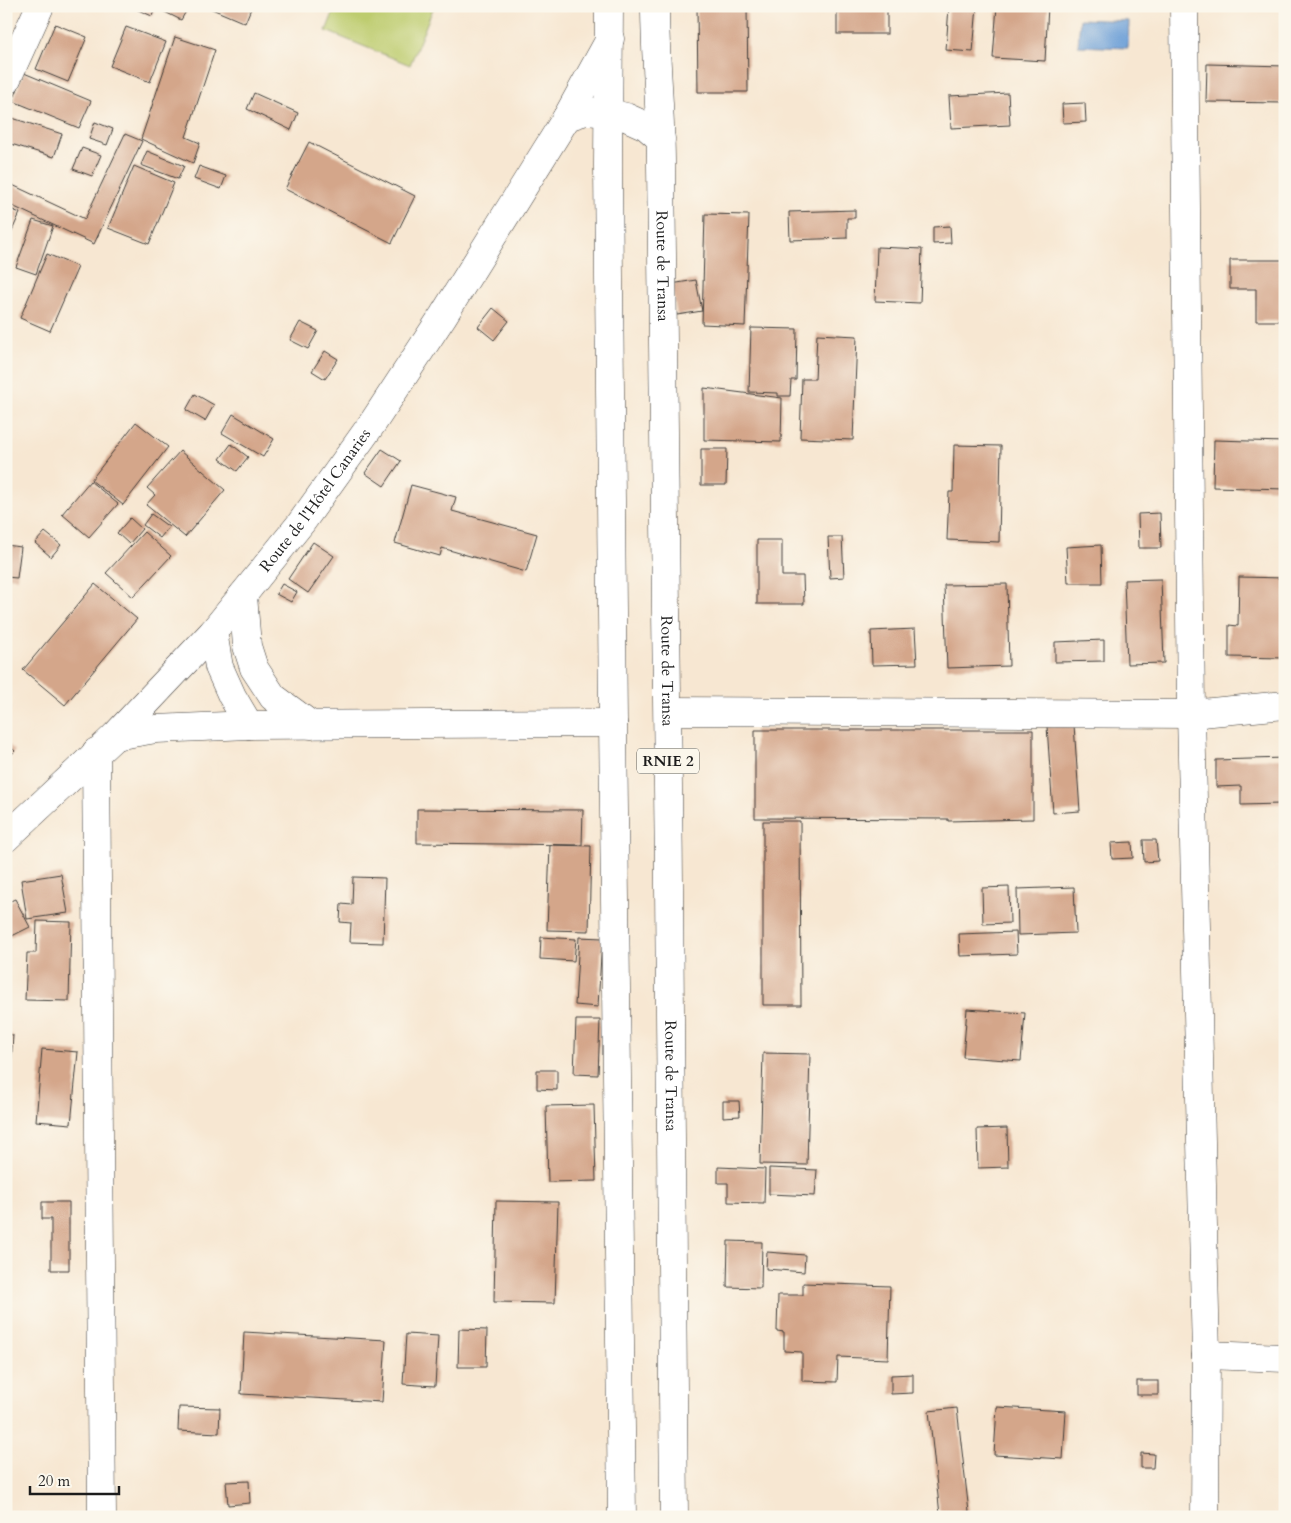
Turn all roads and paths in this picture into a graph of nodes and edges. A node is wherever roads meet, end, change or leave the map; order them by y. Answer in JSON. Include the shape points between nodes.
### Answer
{"nodes":[{"id":1,"x":40,"y":6,"type":"edge"},
{"id":2,"x":609,"y":6,"type":"edge"},
{"id":3,"x":655,"y":6,"type":"edge"},
{"id":4,"x":1184,"y":6,"type":"edge"},
{"id":5,"x":610,"y":38,"type":"junction"},
{"id":6,"x":6,"y":81,"type":"edge"},
{"id":7,"x":609,"y":113,"type":"junction"},
{"id":8,"x":567,"y":117,"type":"junction"},
{"id":9,"x":661,"y":139,"type":"junction"},
{"id":10,"x":244,"y":595,"type":"junction"},
{"id":11,"x":213,"y":632,"type":"junction"},
{"id":12,"x":1285,"y":705,"type":"edge"},
{"id":13,"x":668,"y":711,"type":"junction"},
{"id":14,"x":1191,"y":714,"type":"junction"},
{"id":15,"x":613,"y":723,"type":"junction"},
{"id":16,"x":249,"y":725,"type":"junction"},
{"id":17,"x":311,"y":725,"type":"junction"},
{"id":18,"x":106,"y":744,"type":"junction"},
{"id":19,"x":6,"y":838,"type":"edge"},
{"id":20,"x":1206,"y":1355,"type":"junction"},
{"id":21,"x":1285,"y":1358,"type":"edge"},
{"id":22,"x":102,"y":1517,"type":"edge"},
{"id":23,"x":622,"y":1517,"type":"edge"},
{"id":24,"x":674,"y":1517,"type":"edge"},
{"id":25,"x":1205,"y":1517,"type":"edge"}],
"edges":[{"from":1,"to":6,"type":"street"},
{"from":2,"to":5,"type":"street","number":"RNIE 2"},
{"from":3,"to":9,"type":"street","name":"Route de Transa","number":"RNIE 2"},
{"from":4,"to":14,"type":"street"},
{"from":5,"to":7,"type":"street","number":"RNIE 2"},
{"from":5,"to":8,"type":"street","name":"Route de l'Hôtel Canaries"},
{"from":7,"to":8,"type":"street","via":[[586,111]]},
{"from":7,"to":9,"type":"street","via":[[646,126]]},
{"from":7,"to":15,"type":"street","number":"RNIE 2"},
{"from":8,"to":10,"type":"street","name":"Route de l'Hôtel Canaries","via":[[374,421],[301,523]]},
{"from":9,"to":13,"type":"street","name":"Route de Transa","number":"RNIE 2"},
{"from":10,"to":11,"type":"street","name":"Route de l'Hôtel Canaries"},
{"from":10,"to":17,"type":"street","via":[[247,646],[254,668],[273,697]]},
{"from":11,"to":16,"type":"street","via":[[219,667]]},
{"from":11,"to":18,"type":"street","name":"Route de l'Hôtel Canaries"},
{"from":12,"to":14,"type":"street"},
{"from":13,"to":14,"type":"street"},
{"from":13,"to":24,"type":"street","name":"Route de Transa","number":"RNIE 2"},
{"from":14,"to":20,"type":"street"},
{"from":15,"to":17,"type":"street"},
{"from":15,"to":23,"type":"street","number":"RNIE 2"},
{"from":16,"to":17,"type":"street"},
{"from":16,"to":18,"type":"street","via":[[156,729]]},
{"from":18,"to":19,"type":"street","name":"Route de l'Hôtel Canaries"},
{"from":18,"to":22,"type":"street"},
{"from":20,"to":21,"type":"street"},
{"from":20,"to":25,"type":"street"}]}
